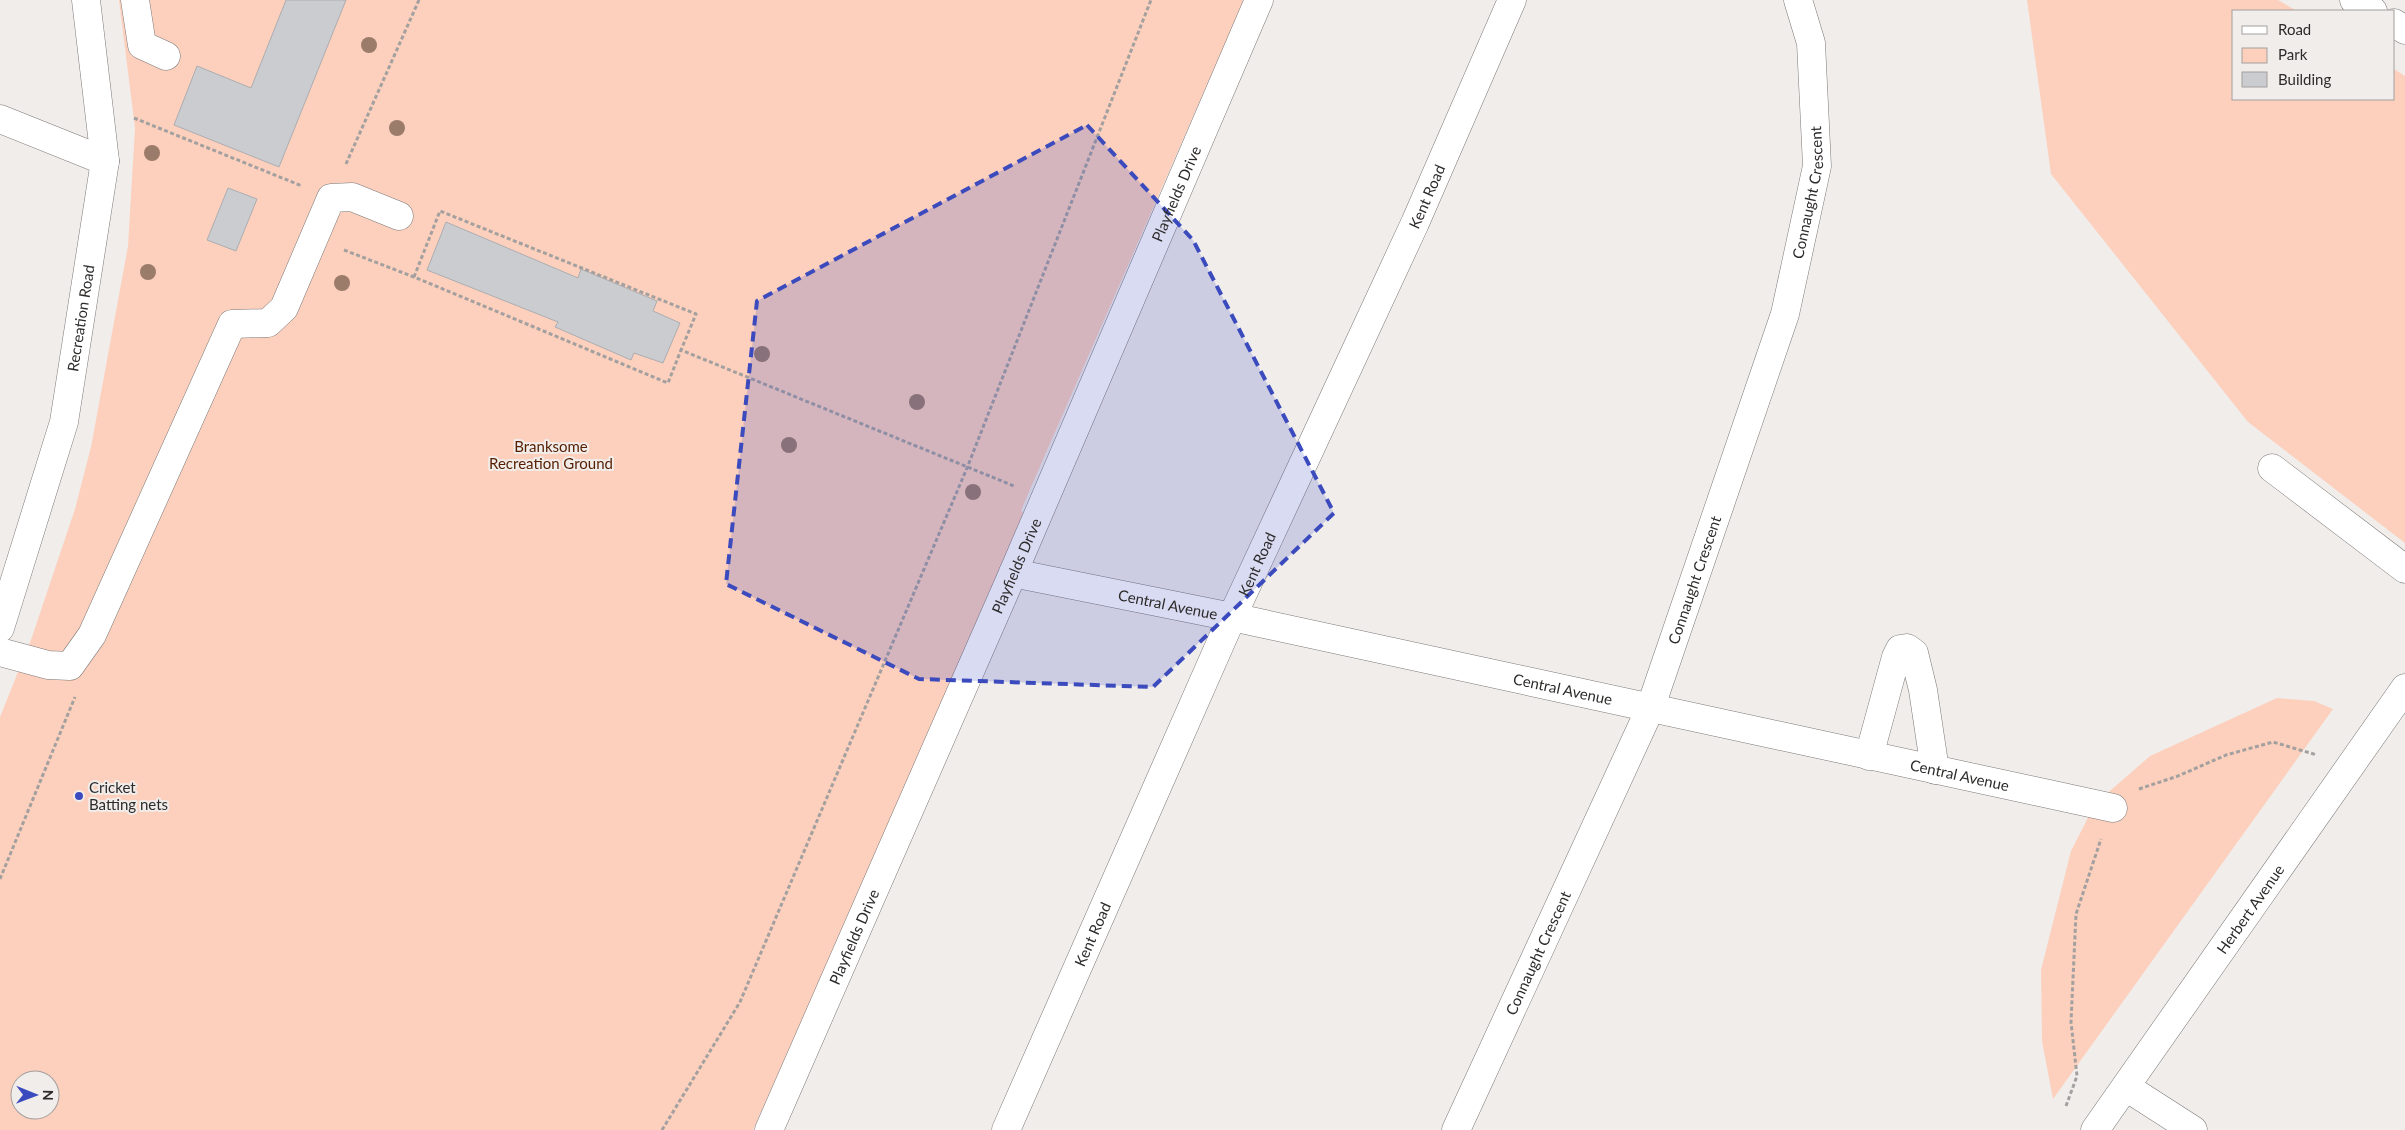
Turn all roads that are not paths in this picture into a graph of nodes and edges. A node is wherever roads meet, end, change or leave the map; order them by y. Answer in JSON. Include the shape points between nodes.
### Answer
{"nodes":[{"id":1,"x":86,"y":0,"type":"edge"},
{"id":2,"x":135,"y":0,"type":"edge"},
{"id":3,"x":1260,"y":0,"type":"edge"},
{"id":4,"x":1512,"y":0,"type":"edge"},
{"id":5,"x":1798,"y":0,"type":"edge"},
{"id":6,"x":2354,"y":0,"type":"edge"},
{"id":7,"x":2371,"y":10,"type":"edge"},
{"id":8,"x":166,"y":56,"type":"dead end"},
{"id":9,"x":0,"y":119,"type":"edge"},
{"id":10,"x":105,"y":161,"type":"junction"},
{"id":11,"x":399,"y":216,"type":"dead end"},
{"id":12,"x":2272,"y":468,"type":"dead end"},
{"id":13,"x":2405,"y":569,"type":"edge"},
{"id":14,"x":1013,"y":573,"type":"junction"},
{"id":15,"x":1232,"y":617,"type":"junction"},
{"id":16,"x":0,"y":628,"type":"edge"},
{"id":17,"x":0,"y":652,"type":"edge"},
{"id":18,"x":2405,"y":688,"type":"edge"},
{"id":19,"x":1650,"y":709,"type":"junction"},
{"id":20,"x":1869,"y":756,"type":"junction"},
{"id":21,"x":1935,"y":770,"type":"junction"},
{"id":22,"x":2113,"y":808,"type":"road end"},
{"id":23,"x":2126,"y":1087,"type":"junction"},
{"id":24,"x":769,"y":1130,"type":"edge"},
{"id":25,"x":1006,"y":1130,"type":"edge"},
{"id":26,"x":1456,"y":1130,"type":"edge"},
{"id":27,"x":2095,"y":1130,"type":"edge"},
{"id":28,"x":2193,"y":1130,"type":"edge"}],
"edges":[{"from":1,"to":10,"type":"street","name":"Recreation Road"},
{"from":2,"to":8,"type":"street","via":[[142,45]]},
{"from":3,"to":14,"type":"street","name":"Playfields Drive"},
{"from":4,"to":15,"type":"street","name":"Kent Road","via":[[1415,223]]},
{"from":5,"to":19,"type":"street","name":"Connaught Crescent","via":[[1811,43],[1815,176],[1785,314]]},
{"from":6,"to":7,"type":"street"},
{"from":9,"to":10,"type":"street"},
{"from":10,"to":16,"type":"street","name":"Recreation Road","via":[[64,422]]},
{"from":11,"to":17,"type":"street","via":[[352,197],[331,198],[284,308],[268,323],[232,324],[92,636],[70,666]]},
{"from":12,"to":13,"type":"street"},
{"from":14,"to":15,"type":"street","name":"Central Avenue"},
{"from":14,"to":24,"type":"street","name":"Playfields Drive"},
{"from":15,"to":19,"type":"street","name":"Central Avenue"},
{"from":15,"to":25,"type":"street","name":"Kent Road"},
{"from":18,"to":23,"type":"street","name":"Herbert Avenue"},
{"from":19,"to":20,"type":"street","name":"Central Avenue"},
{"from":19,"to":26,"type":"street","name":"Connaught Crescent"},
{"from":20,"to":21,"type":"street","name":"Central Avenue"},
{"from":20,"to":21,"type":"street","via":[[1896,657],[1900,649],[1907,648],[1914,653],[1923,690]]},
{"from":21,"to":22,"type":"street","name":"Central Avenue"},
{"from":23,"to":27,"type":"street","name":"Herbert Avenue"},
{"from":23,"to":28,"type":"street"}]}
